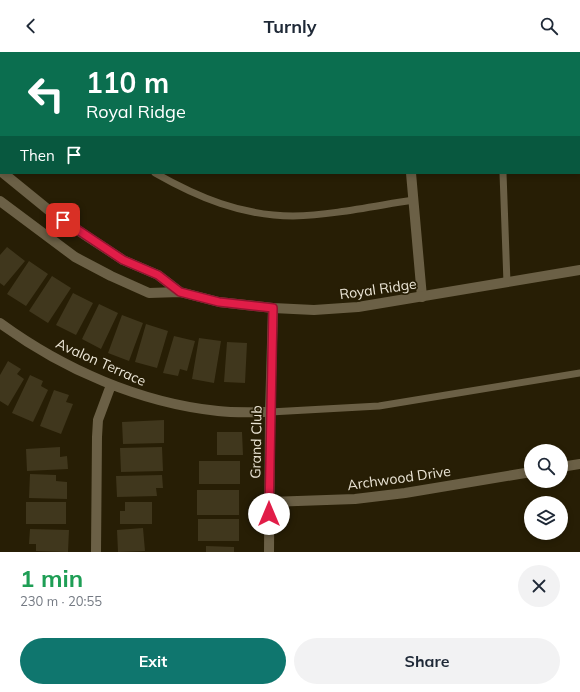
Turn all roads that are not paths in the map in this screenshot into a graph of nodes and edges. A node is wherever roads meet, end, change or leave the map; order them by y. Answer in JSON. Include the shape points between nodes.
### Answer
{"nodes":[{"id":1,"x":4,"y":174,"type":"edge"},
{"id":2,"x":157,"y":174,"type":"edge"},
{"id":3,"x":411,"y":174,"type":"edge"},
{"id":4,"x":502,"y":174,"type":"edge"},
{"id":5,"x":413,"y":200,"type":"junction"},
{"id":6,"x":0,"y":201,"type":"edge"},
{"id":7,"x":580,"y":270,"type":"edge"},
{"id":8,"x":507,"y":283,"type":"junction"},
{"id":9,"x":180,"y":292,"type":"junction"},
{"id":10,"x":422,"y":297,"type":"junction"},
{"id":11,"x":273,"y":308,"type":"junction"},
{"id":12,"x":0,"y":323,"type":"edge"},
{"id":13,"x":580,"y":373,"type":"edge"},
{"id":14,"x":111,"y":385,"type":"junction"},
{"id":15,"x":270,"y":412,"type":"junction"},
{"id":16,"x":580,"y":464,"type":"edge"},
{"id":17,"x":568,"y":466,"type":"edge"},
{"id":18,"x":524,"y":473,"type":"edge"},
{"id":19,"x":269,"y":502,"type":"junction"},
{"id":20,"x":96,"y":552,"type":"edge"},
{"id":21,"x":269,"y":552,"type":"edge"}],
"edges":[{"from":1,"to":9,"type":"street","name":"Royal Ridge","via":[[51,212],[88,237],[123,260],[158,275]]},
{"from":2,"to":5,"type":"lane","via":[[186,191],[221,205],[292,216]]},
{"from":3,"to":5,"type":"street"},
{"from":4,"to":8,"type":"lane"},
{"from":5,"to":10,"type":"street"},
{"from":6,"to":9,"type":"street","name":"Royal Ridge","via":[[75,257],[112,276],[149,293]]},
{"from":7,"to":8,"type":"street","name":"Royal Ridge"},
{"from":8,"to":10,"type":"street","name":"Royal Ridge"},
{"from":9,"to":11,"type":"street","name":"Royal Ridge","via":[[219,302]]},
{"from":10,"to":11,"type":"street","name":"Royal Ridge","via":[[358,307],[314,310]]},
{"from":11,"to":15,"type":"street","name":"Grand Club"},
{"from":12,"to":14,"type":"street","name":"Avalon Terrace","via":[[61,362]]},
{"from":13,"to":15,"type":"lane","via":[[379,406]]},
{"from":14,"to":15,"type":"street","name":"Avalon Terrace","via":[[196,408]]},
{"from":14,"to":20,"type":"street","via":[[98,420]]},
{"from":15,"to":19,"type":"street","name":"Grand Club"},
{"from":16,"to":17,"type":"street"},
{"from":18,"to":19,"type":"street","name":"Archwood Drive","via":[[355,499]]},
{"from":19,"to":21,"type":"street","name":"Grand Club"}]}
